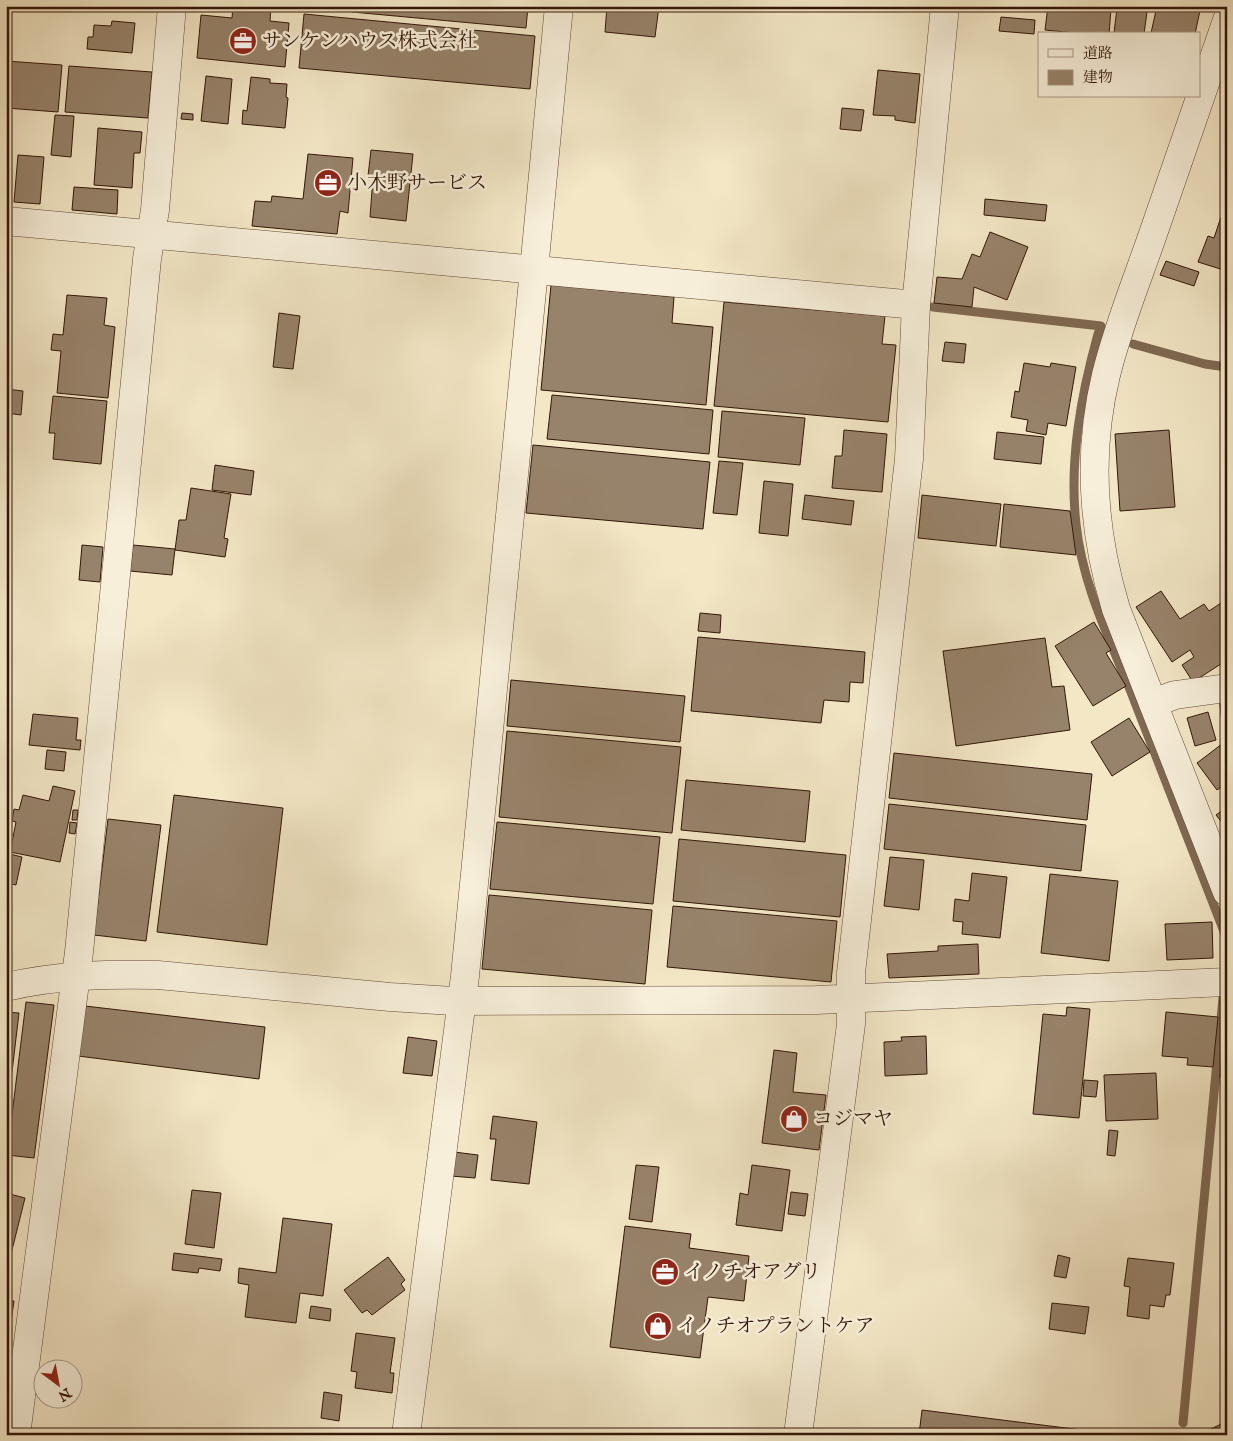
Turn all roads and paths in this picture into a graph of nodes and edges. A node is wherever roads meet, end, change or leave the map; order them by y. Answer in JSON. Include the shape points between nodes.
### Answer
{"nodes":[{"id":1,"x":172,"y":6,"type":"edge"},
{"id":2,"x":559,"y":6,"type":"edge"},
{"id":3,"x":945,"y":6,"type":"edge"},
{"id":4,"x":1227,"y":20,"type":"edge"},
{"id":5,"x":1200,"y":98,"type":"edge"},
{"id":6,"x":1200,"y":98,"type":"edge"},
{"id":7,"x":6,"y":221,"type":"edge"},
{"id":8,"x":151,"y":234,"type":"junction"},
{"id":9,"x":534,"y":270,"type":"junction"},
{"id":10,"x":916,"y":306,"type":"junction"},
{"id":11,"x":1227,"y":688,"type":"edge"},
{"id":12,"x":1153,"y":703,"type":"junction"},
{"id":13,"x":1227,"y":892,"type":"edge"},
{"id":14,"x":75,"y":977,"type":"junction"},
{"id":15,"x":1227,"y":982,"type":"edge"},
{"id":16,"x":6,"y":987,"type":"edge"},
{"id":17,"x":851,"y":998,"type":"junction"},
{"id":18,"x":462,"y":1000,"type":"junction"},
{"id":19,"x":16,"y":1435,"type":"edge"},
{"id":20,"x":406,"y":1435,"type":"edge"},
{"id":21,"x":798,"y":1435,"type":"edge"}],
"edges":[{"from":1,"to":8,"type":"street","via":[[156,210]]},
{"from":2,"to":9,"type":"street"},
{"from":3,"to":10,"type":"street"},
{"from":4,"to":6,"type":"street"},
{"from":5,"to":12,"type":"street","via":[[1114,346],[1096,433],[1095,493],[1101,552],[1116,609]]},
{"from":7,"to":8,"type":"street"},
{"from":8,"to":9,"type":"street"},
{"from":8,"to":14,"type":"street"},
{"from":9,"to":10,"type":"street"},
{"from":9,"to":18,"type":"street"},
{"from":10,"to":17,"type":"street","via":[[908,459],[851,973]]},
{"from":11,"to":12,"type":"street","via":[[1174,695]]},
{"from":12,"to":13,"type":"street"},
{"from":14,"to":16,"type":"street"},
{"from":14,"to":18,"type":"street","via":[[158,975],[406,998]]},
{"from":14,"to":19,"type":"street"},
{"from":15,"to":17,"type":"street"},
{"from":17,"to":18,"type":"street"},
{"from":17,"to":21,"type":"street","via":[[851,1024]]},
{"from":18,"to":20,"type":"street"}]}
